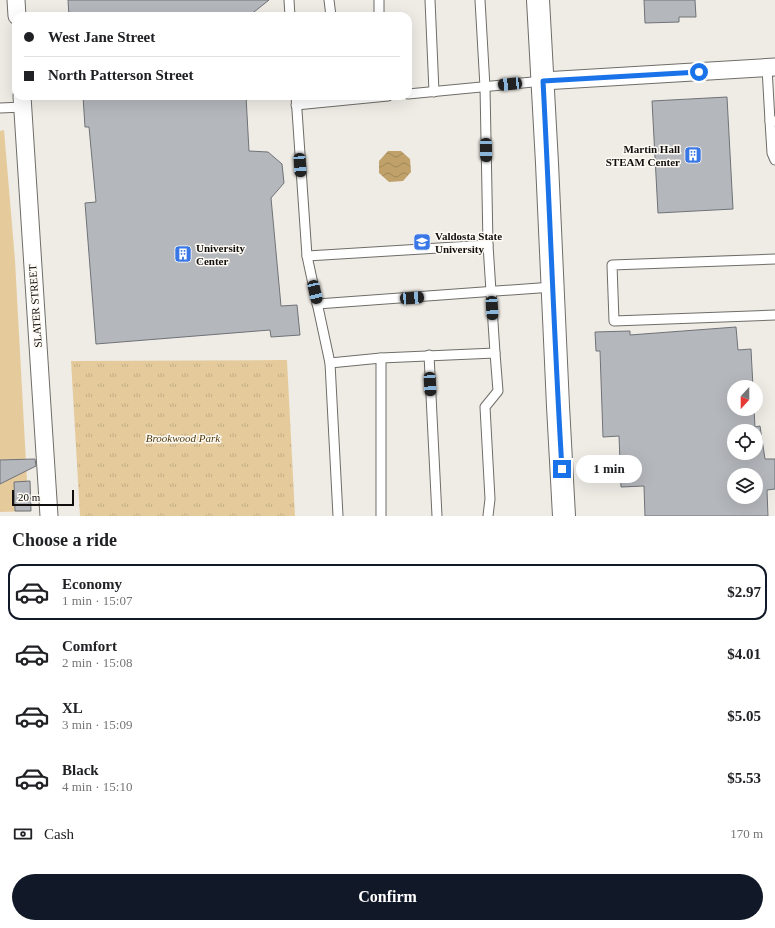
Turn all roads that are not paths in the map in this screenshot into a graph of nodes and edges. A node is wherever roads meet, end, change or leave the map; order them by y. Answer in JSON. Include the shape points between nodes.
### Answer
{"nodes":[{"id":1,"x":16,"y":0,"type":"edge"},
{"id":2,"x":289,"y":0,"type":"edge"},
{"id":3,"x":329,"y":0,"type":"edge"},
{"id":4,"x":378,"y":0,"type":"edge"},
{"id":5,"x":430,"y":0,"type":"edge"},
{"id":6,"x":480,"y":0,"type":"edge"},
{"id":7,"x":538,"y":0,"type":"edge"},
{"id":8,"x":17,"y":12,"type":"edge"},
{"id":9,"x":290,"y":12,"type":"edge"},
{"id":10,"x":330,"y":12,"type":"edge"},
{"id":11,"x":379,"y":12,"type":"edge"},
{"id":12,"x":771,"y":68,"type":"edge"},
{"id":13,"x":543,"y":81,"type":"junction"},
{"id":14,"x":485,"y":86,"type":"junction"},
{"id":15,"x":434,"y":92,"type":"junction"},
{"id":16,"x":412,"y":94,"type":"edge"},
{"id":17,"x":296,"y":100,"type":"edge"},
{"id":18,"x":22,"y":102,"type":"edge"},
{"id":19,"x":0,"y":108,"type":"edge"},
{"id":20,"x":773,"y":121,"type":"edge"},
{"id":21,"x":775,"y":160,"type":"edge"},
{"id":22,"x":488,"y":245,"type":"junction"},
{"id":23,"x":306,"y":256,"type":"junction"},
{"id":24,"x":775,"y":259,"type":"edge"},
{"id":25,"x":553,"y":287,"type":"junction"},
{"id":26,"x":491,"y":292,"type":"junction"},
{"id":27,"x":317,"y":304,"type":"junction"},
{"id":28,"x":775,"y":315,"type":"edge"},
{"id":29,"x":495,"y":353,"type":"junction"},
{"id":30,"x":429,"y":355,"type":"junction"},
{"id":31,"x":381,"y":358,"type":"junction"},
{"id":32,"x":330,"y":363,"type":"junction"},
{"id":33,"x":49,"y":516,"type":"edge"},
{"id":34,"x":338,"y":516,"type":"edge"},
{"id":35,"x":381,"y":516,"type":"edge"},
{"id":36,"x":437,"y":516,"type":"edge"},
{"id":37,"x":488,"y":516,"type":"edge"},
{"id":38,"x":564,"y":516,"type":"edge"}],
"edges":[{"from":1,"to":8,"type":"street"},
{"from":2,"to":9,"type":"lane"},
{"from":3,"to":10,"type":"lane"},
{"from":4,"to":11,"type":"lane"},
{"from":5,"to":15,"type":"lane"},
{"from":6,"to":14,"type":"lane"},
{"from":7,"to":13,"type":"main road"},
{"from":12,"to":13,"type":"street"},
{"from":12,"to":20,"type":"lane"},
{"from":13,"to":14,"type":"lane"},
{"from":13,"to":25,"type":"main road"},
{"from":14,"to":15,"type":"lane"},
{"from":14,"to":22,"type":"lane"},
{"from":15,"to":16,"type":"lane"},
{"from":17,"to":23,"type":"lane"},
{"from":18,"to":19,"type":"lane"},
{"from":18,"to":33,"type":"street","name":"SLATER STREET"},
{"from":20,"to":21,"type":"lane","via":[[772,153]]},
{"from":22,"to":23,"type":"lane"},
{"from":22,"to":26,"type":"lane"},
{"from":23,"to":27,"type":"lane"},
{"from":24,"to":28,"type":"lane","via":[[612,265],[614,322]]},
{"from":25,"to":26,"type":"lane"},
{"from":25,"to":38,"type":"main road"},
{"from":26,"to":27,"type":"lane"},
{"from":26,"to":29,"type":"lane"},
{"from":27,"to":32,"type":"lane"},
{"from":29,"to":30,"type":"lane"},
{"from":29,"to":37,"type":"lane","via":[[498,391],[485,407],[490,499]]},
{"from":30,"to":31,"type":"lane"},
{"from":30,"to":36,"type":"lane"},
{"from":31,"to":32,"type":"lane"},
{"from":31,"to":35,"type":"lane"},
{"from":32,"to":34,"type":"lane"}]}
